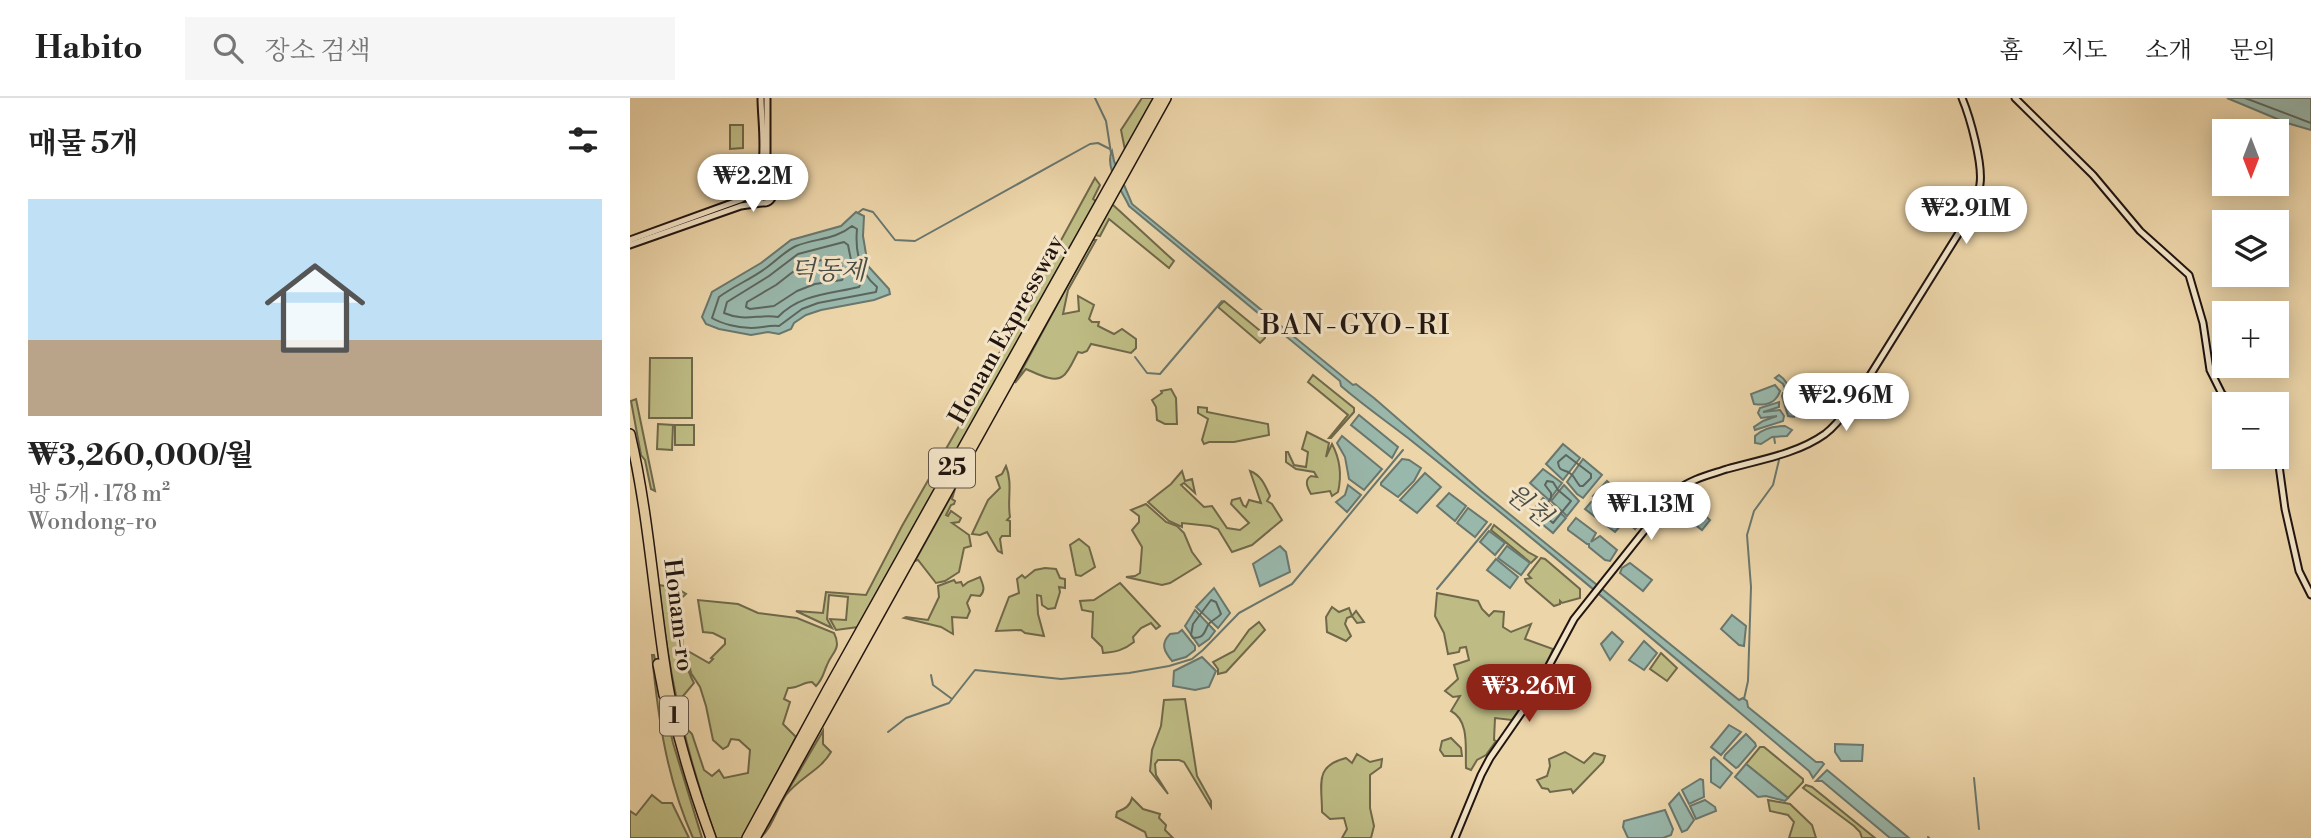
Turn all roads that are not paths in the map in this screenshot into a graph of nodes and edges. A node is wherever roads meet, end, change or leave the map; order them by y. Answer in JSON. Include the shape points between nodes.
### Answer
{"nodes":[{"id":1,"x":761,"y":98,"type":"edge"},
{"id":2,"x":767,"y":98,"type":"edge"},
{"id":3,"x":1159,"y":98,"type":"edge"},
{"id":4,"x":1166,"y":98,"type":"edge"},
{"id":5,"x":2015,"y":98,"type":"edge"},
{"id":6,"x":1963,"y":99,"type":"edge"},
{"id":7,"x":772,"y":188,"type":"junction"},
{"id":8,"x":756,"y":189,"type":"junction"},
{"id":9,"x":761,"y":203,"type":"junction"},
{"id":10,"x":630,"y":240,"type":"edge"},
{"id":11,"x":630,"y":245,"type":"edge"},
{"id":12,"x":2221,"y":392,"type":"edge"},
{"id":13,"x":630,"y":434,"type":"edge"},
{"id":14,"x":630,"y":458,"type":"edge"},
{"id":15,"x":2279,"y":469,"type":"edge"},
{"id":16,"x":651,"y":575,"type":"junction"},
{"id":17,"x":653,"y":591,"type":"junction"},
{"id":18,"x":2311,"y":595,"type":"edge"},
{"id":19,"x":706,"y":838,"type":"edge"},
{"id":20,"x":711,"y":838,"type":"edge"},
{"id":21,"x":747,"y":838,"type":"edge"},
{"id":22,"x":755,"y":838,"type":"edge"},
{"id":23,"x":1455,"y":838,"type":"edge"}],
"edges":[{"from":1,"to":8,"type":"street","via":[[762,170]]},
{"from":2,"to":7,"type":"street","via":[[767,174]]},
{"from":3,"to":21,"type":"highway","name":"Honam Expressway","number":"25"},
{"from":4,"to":22,"type":"highway","name":"Honam Expressway","number":"25"},
{"from":5,"to":12,"type":"street","via":[[2093,175],[2140,231],[2189,275],[2210,370]]},
{"from":6,"to":23,"type":"street","via":[[1980,164],[1977,195],[1967,220],[1840,420],[1797,449],[1698,478],[1676,491],[1565,634],[1531,699],[1485,766]]},
{"from":7,"to":8,"type":"street"},
{"from":7,"to":9,"type":"street","via":[[773,199]]},
{"from":8,"to":9,"type":"street"},
{"from":8,"to":10,"type":"street","via":[[740,200]]},
{"from":9,"to":11,"type":"street"},
{"from":13,"to":16,"type":"highway","name":"Honam-ro","number":"1","via":[[647,519]]},
{"from":14,"to":16,"type":"highway","name":"Honam-ro","number":"1"},
{"from":15,"to":18,"type":"street","via":[[2299,571]]},
{"from":16,"to":17,"type":"highway","name":"Honam-ro","number":"1"},
{"from":17,"to":19,"type":"highway","name":"Honam-ro","number":"1","via":[[660,679]]},
{"from":17,"to":20,"type":"highway","name":"Honam-ro","number":"1","via":[[672,706]]}]}
